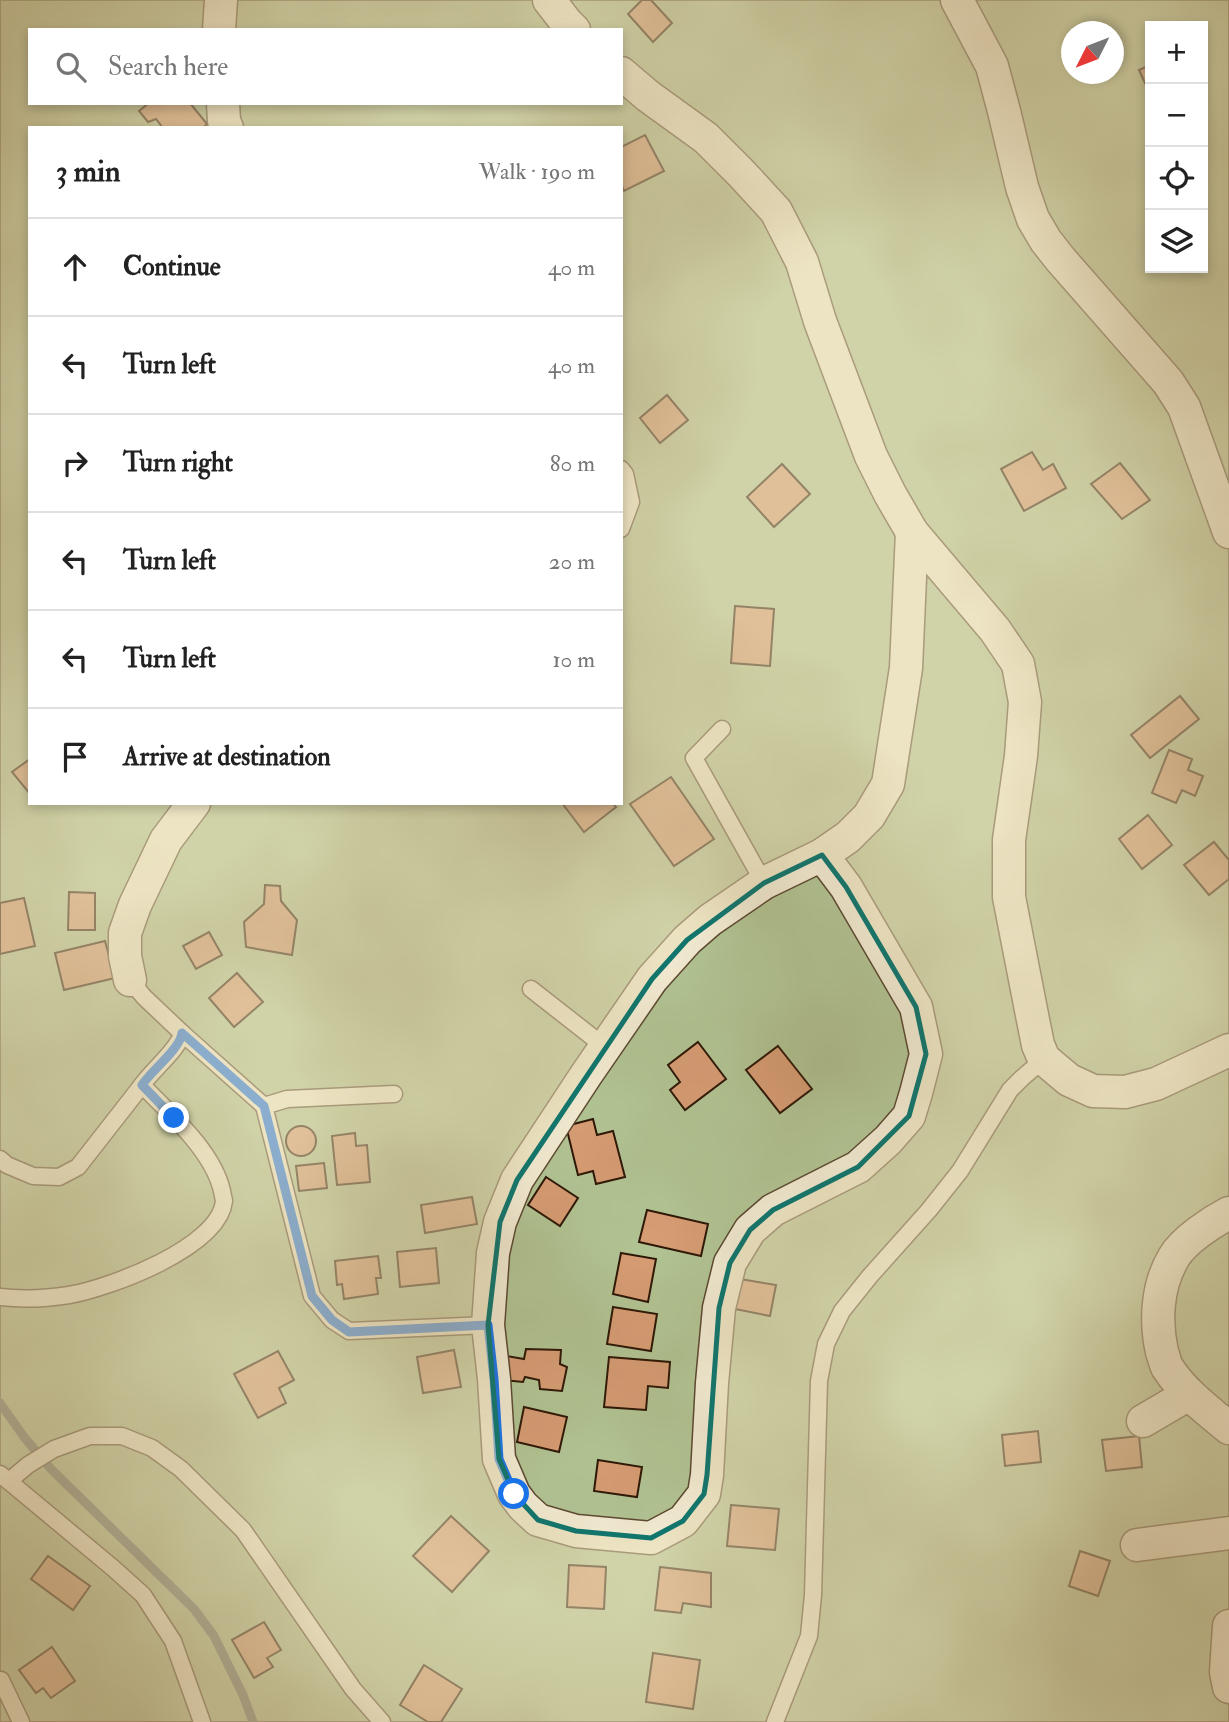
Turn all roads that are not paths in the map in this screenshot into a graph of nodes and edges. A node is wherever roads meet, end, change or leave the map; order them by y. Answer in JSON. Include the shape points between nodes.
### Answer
{"nodes":[{"id":1,"x":221,"y":0,"type":"edge"},
{"id":2,"x":549,"y":0,"type":"edge"},
{"id":3,"x":957,"y":0,"type":"edge"},
{"id":4,"x":219,"y":28,"type":"edge"},
{"id":5,"x":572,"y":28,"type":"edge"},
{"id":6,"x":623,"y":75,"type":"edge"},
{"id":7,"x":223,"y":105,"type":"edge"},
{"id":8,"x":227,"y":126,"type":"edge"},
{"id":9,"x":623,"y":472,"type":"edge"},
{"id":10,"x":623,"y":523,"type":"edge"},
{"id":11,"x":912,"y":532,"type":"junction"},
{"id":12,"x":1229,"y":532,"type":"edge"},
{"id":13,"x":722,"y":729,"type":"dead end"},
{"id":14,"x":192,"y":805,"type":"edge"},
{"id":15,"x":822,"y":855,"type":"junction"},
{"id":16,"x":764,"y":883,"type":"junction"},
{"id":17,"x":130,"y":980,"type":"joint"},
{"id":18,"x":531,"y":989,"type":"dead end"},
{"id":19,"x":182,"y":1033,"type":"junction"},
{"id":20,"x":605,"y":1047,"type":"junction"},
{"id":21,"x":1229,"y":1050,"type":"edge"},
{"id":22,"x":1044,"y":1059,"type":"junction"},
{"id":23,"x":142,"y":1085,"type":"junction"},
{"id":24,"x":394,"y":1094,"type":"dead end"},
{"id":25,"x":264,"y":1106,"type":"junction"},
{"id":26,"x":0,"y":1159,"type":"edge"},
{"id":27,"x":1229,"y":1213,"type":"edge"},
{"id":28,"x":0,"y":1297,"type":"edge"},
{"id":29,"x":488,"y":1325,"type":"junction"},
{"id":30,"x":1189,"y":1394,"type":"junction"},
{"id":31,"x":1143,"y":1421,"type":"dead end"},
{"id":32,"x":1229,"y":1428,"type":"edge"},
{"id":33,"x":5,"y":1478,"type":"edge"},
{"id":34,"x":1229,"y":1533,"type":"edge"},
{"id":35,"x":1137,"y":1545,"type":"dead end"},
{"id":36,"x":1229,"y":1626,"type":"edge"},
{"id":37,"x":1,"y":1680,"type":"edge"},
{"id":38,"x":1229,"y":1687,"type":"edge"},
{"id":39,"x":21,"y":1722,"type":"edge"},
{"id":40,"x":202,"y":1722,"type":"edge"},
{"id":41,"x":382,"y":1722,"type":"edge"},
{"id":42,"x":775,"y":1722,"type":"edge"}],
"edges":[{"from":1,"to":4,"type":"street"},
{"from":2,"to":5,"type":"street"},
{"from":3,"to":12,"type":"street","via":[[992,66],[1033,219],[1061,260],[1179,397]]},
{"from":6,"to":11,"type":"street","via":[[706,138],[776,212],[802,262],[871,456]]},
{"from":7,"to":8,"type":"street"},
{"from":9,"to":10,"type":"lane","via":[[631,502]]},
{"from":11,"to":15,"type":"street","via":[[906,668],[888,785],[869,816]]},
{"from":11,"to":22,"type":"street","via":[[1018,664],[1025,702],[1009,840],[1009,897]]},
{"from":13,"to":16,"type":"lane","via":[[694,758]]},
{"from":14,"to":17,"type":"street","via":[[166,840],[125,933]]},
{"from":15,"to":16,"type":"street"},
{"from":15,"to":29,"type":"street","via":[[846,887],[916,1007],[926,1054],[909,1116],[888,1140],[858,1167],[773,1210],[750,1230],[730,1263],[719,1308],[704,1494],[683,1521],[651,1538],[576,1531],[538,1520],[523,1506],[499,1459]]},
{"from":16,"to":20,"type":"street","via":[[687,940],[652,979]]},
{"from":17,"to":19,"type":"lane"},
{"from":18,"to":20,"type":"lane"},
{"from":19,"to":23,"type":"lane","via":[[181,1041]]},
{"from":19,"to":25,"type":"lane"},
{"from":20,"to":29,"type":"street","via":[[517,1180],[493,1253]]},
{"from":21,"to":22,"type":"street","via":[[1156,1084],[1125,1092],[1093,1091],[1069,1080]]},
{"from":22,"to":42,"type":"lane","via":[[1010,1090],[960,1171],[842,1311],[825,1344],[819,1381],[809,1636]]},
{"from":23,"to":26,"type":"lane","via":[[78,1167],[59,1177],[33,1176]]},
{"from":23,"to":28,"type":"lane","via":[[208,1158],[224,1201],[218,1218],[180,1252],[113,1283],[29,1300]]},
{"from":24,"to":25,"type":"lane","via":[[288,1099]]},
{"from":25,"to":29,"type":"lane","via":[[312,1296],[332,1320],[349,1332]]},
{"from":27,"to":30,"type":"street","via":[[1174,1257],[1158,1307],[1166,1365]]},
{"from":30,"to":31,"type":"street"},
{"from":30,"to":32,"type":"street"},
{"from":33,"to":40,"type":"lane","via":[[143,1595],[173,1641]]},
{"from":33,"to":41,"type":"lane","via":[[90,1436],[122,1436],[152,1448],[181,1469],[243,1530],[353,1689]]},
{"from":34,"to":35,"type":"street"},
{"from":36,"to":38,"type":"street"},
{"from":37,"to":39,"type":"lane"}]}
